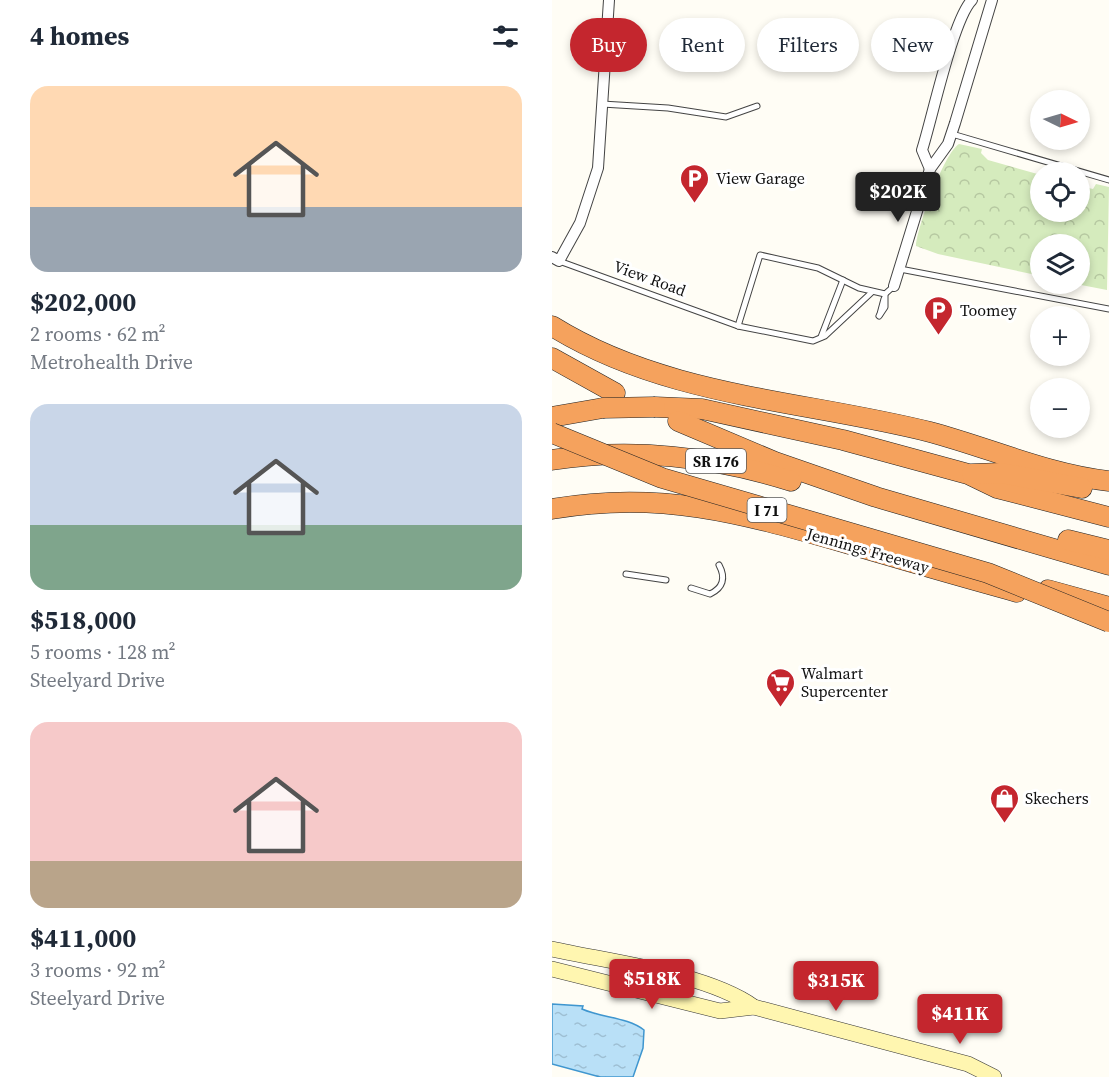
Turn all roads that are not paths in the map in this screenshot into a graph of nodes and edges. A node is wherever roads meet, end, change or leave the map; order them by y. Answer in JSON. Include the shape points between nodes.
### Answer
{"nodes":[{"id":1,"x":609,"y":0,"type":"edge"},
{"id":2,"x":972,"y":0,"type":"edge"},
{"id":3,"x":992,"y":0,"type":"edge"},
{"id":4,"x":602,"y":104,"type":"junction"},
{"id":5,"x":757,"y":106,"type":"dead end"},
{"id":6,"x":951,"y":133,"type":"junction"},
{"id":7,"x":930,"y":169,"type":"junction"},
{"id":8,"x":1109,"y":180,"type":"edge"},
{"id":9,"x":555,"y":259,"type":"edge"},
{"id":10,"x":900,"y":269,"type":"junction"},
{"id":11,"x":843,"y":280,"type":"junction"},
{"id":12,"x":894,"y":286,"type":"joint"},
{"id":13,"x":872,"y":292,"type":"junction"},
{"id":14,"x":885,"y":297,"type":"junction"},
{"id":15,"x":1109,"y":309,"type":"edge"},
{"id":16,"x":880,"y":315,"type":"dead end"},
{"id":17,"x":552,"y":326,"type":"edge"},
{"id":18,"x":738,"y":326,"type":"junction"},
{"id":19,"x":821,"y":338,"type":"junction"},
{"id":20,"x":552,"y":358,"type":"edge"},
{"id":21,"x":609,"y":400,"type":"junction"},
{"id":22,"x":552,"y":417,"type":"edge"},
{"id":23,"x":678,"y":421,"type":"dead end"},
{"id":24,"x":552,"y":433,"type":"edge"},
{"id":25,"x":741,"y":448,"type":"junction"},
{"id":26,"x":552,"y":460,"type":"edge"},
{"id":27,"x":968,"y":474,"type":"junction"},
{"id":28,"x":1109,"y":481,"type":"edge"},
{"id":29,"x":1109,"y":490,"type":"edge"},
{"id":30,"x":876,"y":497,"type":"junction"},
{"id":31,"x":552,"y":509,"type":"edge"},
{"id":32,"x":1109,"y":517,"type":"edge"},
{"id":33,"x":1109,"y":550,"type":"edge"},
{"id":34,"x":719,"y":565,"type":"dead end"},
{"id":35,"x":1109,"y":565,"type":"edge"},
{"id":36,"x":626,"y":574,"type":"dead end"},
{"id":37,"x":990,"y":579,"type":"junction"},
{"id":38,"x":666,"y":580,"type":"dead end"},
{"id":39,"x":692,"y":588,"type":"dead end"},
{"id":40,"x":1109,"y":607,"type":"edge"},
{"id":41,"x":1109,"y":620,"type":"edge"},
{"id":42,"x":1109,"y":631,"type":"edge"},
{"id":43,"x":552,"y":949,"type":"edge"},
{"id":44,"x":552,"y":969,"type":"edge"},
{"id":45,"x":754,"y":1007,"type":"junction"},
{"id":46,"x":994,"y":1077,"type":"edge"}],
"edges":[{"from":1,"to":4,"type":"street"},
{"from":2,"to":7,"type":"street","via":[[956,32],[922,150]]},
{"from":3,"to":6,"type":"street"},
{"from":4,"to":5,"type":"lane","via":[[726,117]]},
{"from":4,"to":9,"type":"street","via":[[597,168],[580,223]]},
{"from":6,"to":7,"type":"street"},
{"from":6,"to":8,"type":"lane"},
{"from":7,"to":10,"type":"street"},
{"from":9,"to":18,"type":"lane","name":"View Road"},
{"from":10,"to":12,"type":"street"},
{"from":10,"to":15,"type":"lane"},
{"from":11,"to":13,"type":"lane"},
{"from":11,"to":18,"type":"lane","via":[[818,268],[759,255]]},
{"from":11,"to":19,"type":"lane"},
{"from":12,"to":14,"type":"lane"},
{"from":13,"to":14,"type":"lane"},
{"from":13,"to":19,"type":"lane"},
{"from":14,"to":16,"type":"lane","via":[[884,313]]},
{"from":17,"to":28,"type":"highway","via":[[621,360],[690,384],[932,433],[1040,467]]},
{"from":18,"to":19,"type":"lane","name":"View Road","via":[[813,342]]},
{"from":20,"to":21,"type":"highway"},
{"from":21,"to":22,"type":"highway"},
{"from":21,"to":27,"type":"highway","bridge":true,"via":[[629,405],[702,409]]},
{"from":23,"to":25,"type":"highway"},
{"from":24,"to":37,"type":"highway","number":"I 71","bridge":true,"via":[[662,478]]},
{"from":25,"to":30,"type":"highway"},
{"from":25,"to":33,"type":"highway","via":[[760,448],[837,474]]},
{"from":26,"to":30,"type":"highway","number":"SR 176","via":[[623,455],[706,460]]},
{"from":27,"to":29,"type":"highway","via":[[1001,473],[1057,485]]},
{"from":27,"to":32,"type":"highway","via":[[997,488]]},
{"from":30,"to":35,"type":"highway"},
{"from":31,"to":37,"type":"highway","name":"Jennings Freeway","via":[[653,501],[702,506]]},
{"from":34,"to":39,"type":"lane","via":[[723,578],[719,588],[710,594]]},
{"from":36,"to":38,"type":"lane"},
{"from":37,"to":40,"type":"highway","number":"I 71","bridge":true},
{"from":37,"to":41,"type":"highway","bridge":true},
{"from":37,"to":42,"type":"highway"},
{"from":43,"to":45,"type":"street","via":[[687,979],[741,998]]},
{"from":44,"to":45,"type":"street","via":[[720,1011]]},
{"from":45,"to":46,"type":"street","via":[[968,1064]]}]}
